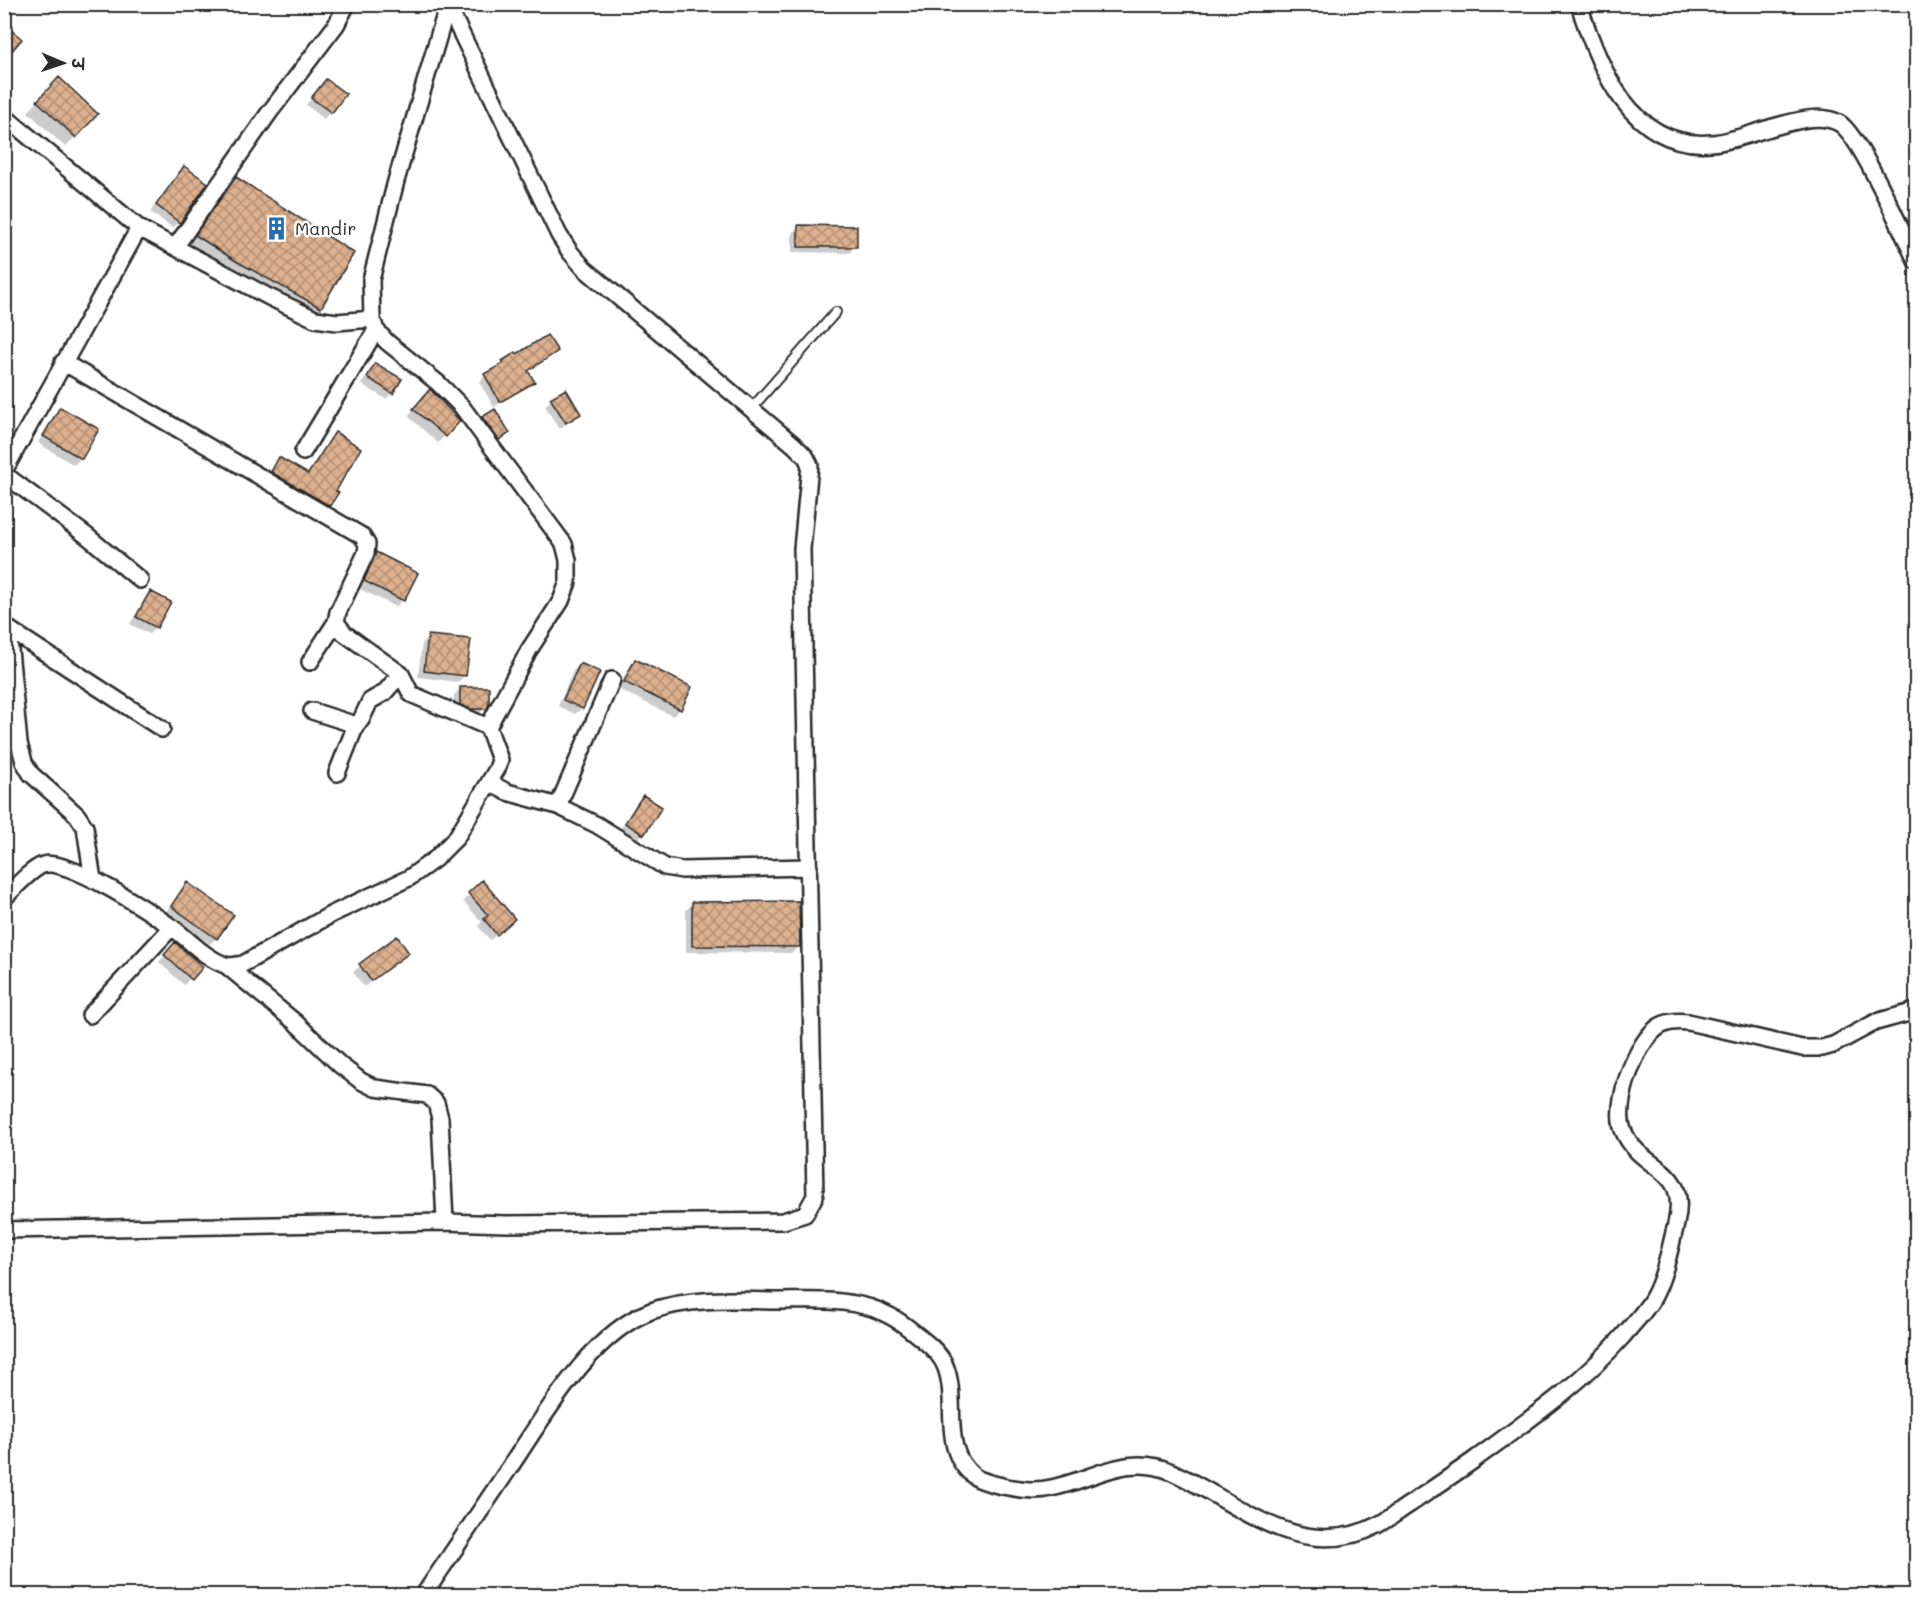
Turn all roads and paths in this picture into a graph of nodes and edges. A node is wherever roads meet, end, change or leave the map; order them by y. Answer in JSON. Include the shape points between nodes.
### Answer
{"nodes":[{"id":1,"x":347,"y":4,"type":"edge"},
{"id":2,"x":1579,"y":4,"type":"edge"},
{"id":3,"x":448,"y":5,"type":"edge"},
{"id":4,"x":4,"y":116,"type":"edge"},
{"id":5,"x":139,"y":228,"type":"junction"},
{"id":6,"x":176,"y":246,"type":"junction"},
{"id":7,"x":1917,"y":261,"type":"edge"},
{"id":8,"x":836,"y":312,"type":"dead end"},
{"id":9,"x":374,"y":325,"type":"junction"},
{"id":10,"x":63,"y":362,"type":"junction"},
{"id":11,"x":751,"y":410,"type":"junction"},
{"id":12,"x":303,"y":452,"type":"dead end"},
{"id":13,"x":4,"y":472,"type":"edge"},
{"id":14,"x":140,"y":579,"type":"dead end"},
{"id":15,"x":336,"y":622,"type":"junction"},
{"id":16,"x":6,"y":627,"type":"edge"},
{"id":17,"x":310,"y":662,"type":"dead end"},
{"id":18,"x":401,"y":674,"type":"junction"},
{"id":19,"x":612,"y":680,"type":"dead end"},
{"id":20,"x":312,"y":711,"type":"dead end"},
{"id":21,"x":356,"y":725,"type":"junction"},
{"id":22,"x":488,"y":727,"type":"junction"},
{"id":23,"x":162,"y":729,"type":"dead end"},
{"id":24,"x":337,"y":773,"type":"dead end"},
{"id":25,"x":490,"y":783,"type":"junction"},
{"id":26,"x":558,"y":806,"type":"junction"},
{"id":27,"x":809,"y":867,"type":"junction"},
{"id":28,"x":93,"y":880,"type":"junction"},
{"id":29,"x":4,"y":898,"type":"edge"},
{"id":30,"x":172,"y":927,"type":"junction"},
{"id":31,"x":228,"y":967,"type":"junction"},
{"id":32,"x":1917,"y":1011,"type":"edge"},
{"id":33,"x":90,"y":1015,"type":"dead end"},
{"id":34,"x":445,"y":1222,"type":"junction"},
{"id":35,"x":4,"y":1230,"type":"edge"},
{"id":36,"x":423,"y":1596,"type":"edge"}],
"edges":[{"from":1,"to":6,"type":"street","via":[[336,25]]},
{"from":2,"to":7,"type":"street","via":[[1591,42],[1620,98],[1639,119],[1661,134],[1689,142],[1712,143],[1805,118],[1838,122],[1861,151]]},
{"from":3,"to":9,"type":"street","via":[[371,280]]},
{"from":3,"to":11,"type":"street","via":[[570,252]]},
{"from":4,"to":5,"type":"street"},
{"from":5,"to":6,"type":"street"},
{"from":5,"to":10,"type":"street"},
{"from":6,"to":9,"type":"street","via":[[315,319]]},
{"from":8,"to":11,"type":"lane"},
{"from":9,"to":12,"type":"street"},
{"from":9,"to":22,"type":"street","via":[[387,342],[462,407],[564,544],[568,582],[561,601],[529,650]]},
{"from":10,"to":13,"type":"street"},
{"from":10,"to":15,"type":"street","via":[[362,536],[367,544],[366,553]]},
{"from":11,"to":27,"type":"street","via":[[794,445],[810,465],[802,549]]},
{"from":13,"to":14,"type":"street"},
{"from":15,"to":17,"type":"street"},
{"from":15,"to":18,"type":"street","via":[[344,633]]},
{"from":16,"to":23,"type":"street"},
{"from":16,"to":28,"type":"street","via":[[24,762],[31,774],[86,827]]},
{"from":18,"to":21,"type":"street","via":[[384,693],[370,700]]},
{"from":18,"to":22,"type":"street","via":[[411,694]]},
{"from":19,"to":26,"type":"street"},
{"from":20,"to":21,"type":"street"},
{"from":21,"to":24,"type":"street"},
{"from":22,"to":25,"type":"street","via":[[500,760]]},
{"from":25,"to":26,"type":"street","via":[[507,792]]},
{"from":25,"to":31,"type":"street","via":[[456,838],[409,878],[332,914],[243,964]]},
{"from":26,"to":27,"type":"street","via":[[665,867]]},
{"from":27,"to":34,"type":"street","via":[[815,1196],[805,1214],[783,1221]]},
{"from":28,"to":29,"type":"street","via":[[57,864],[43,865]]},
{"from":28,"to":30,"type":"street"},
{"from":30,"to":31,"type":"street"},
{"from":30,"to":33,"type":"street"},
{"from":31,"to":34,"type":"street","via":[[361,1081],[375,1088],[427,1095],[436,1103]]},
{"from":32,"to":36,"type":"street","via":[[1876,1022],[1822,1048],[1802,1048],[1688,1022],[1672,1021],[1650,1034],[1638,1051],[1620,1104],[1619,1120],[1631,1146],[1677,1187],[1678,1217],[1654,1295],[1586,1375],[1461,1469],[1378,1525],[1353,1535],[1333,1538],[1290,1534],[1170,1471],[1145,1465],[1117,1466],[1050,1489],[990,1484],[976,1478],[959,1459],[952,1440],[947,1370],[939,1355],[890,1316],[832,1302],[710,1300],[647,1312],[613,1333],[594,1351]]},
{"from":34,"to":35,"type":"street"}]}
